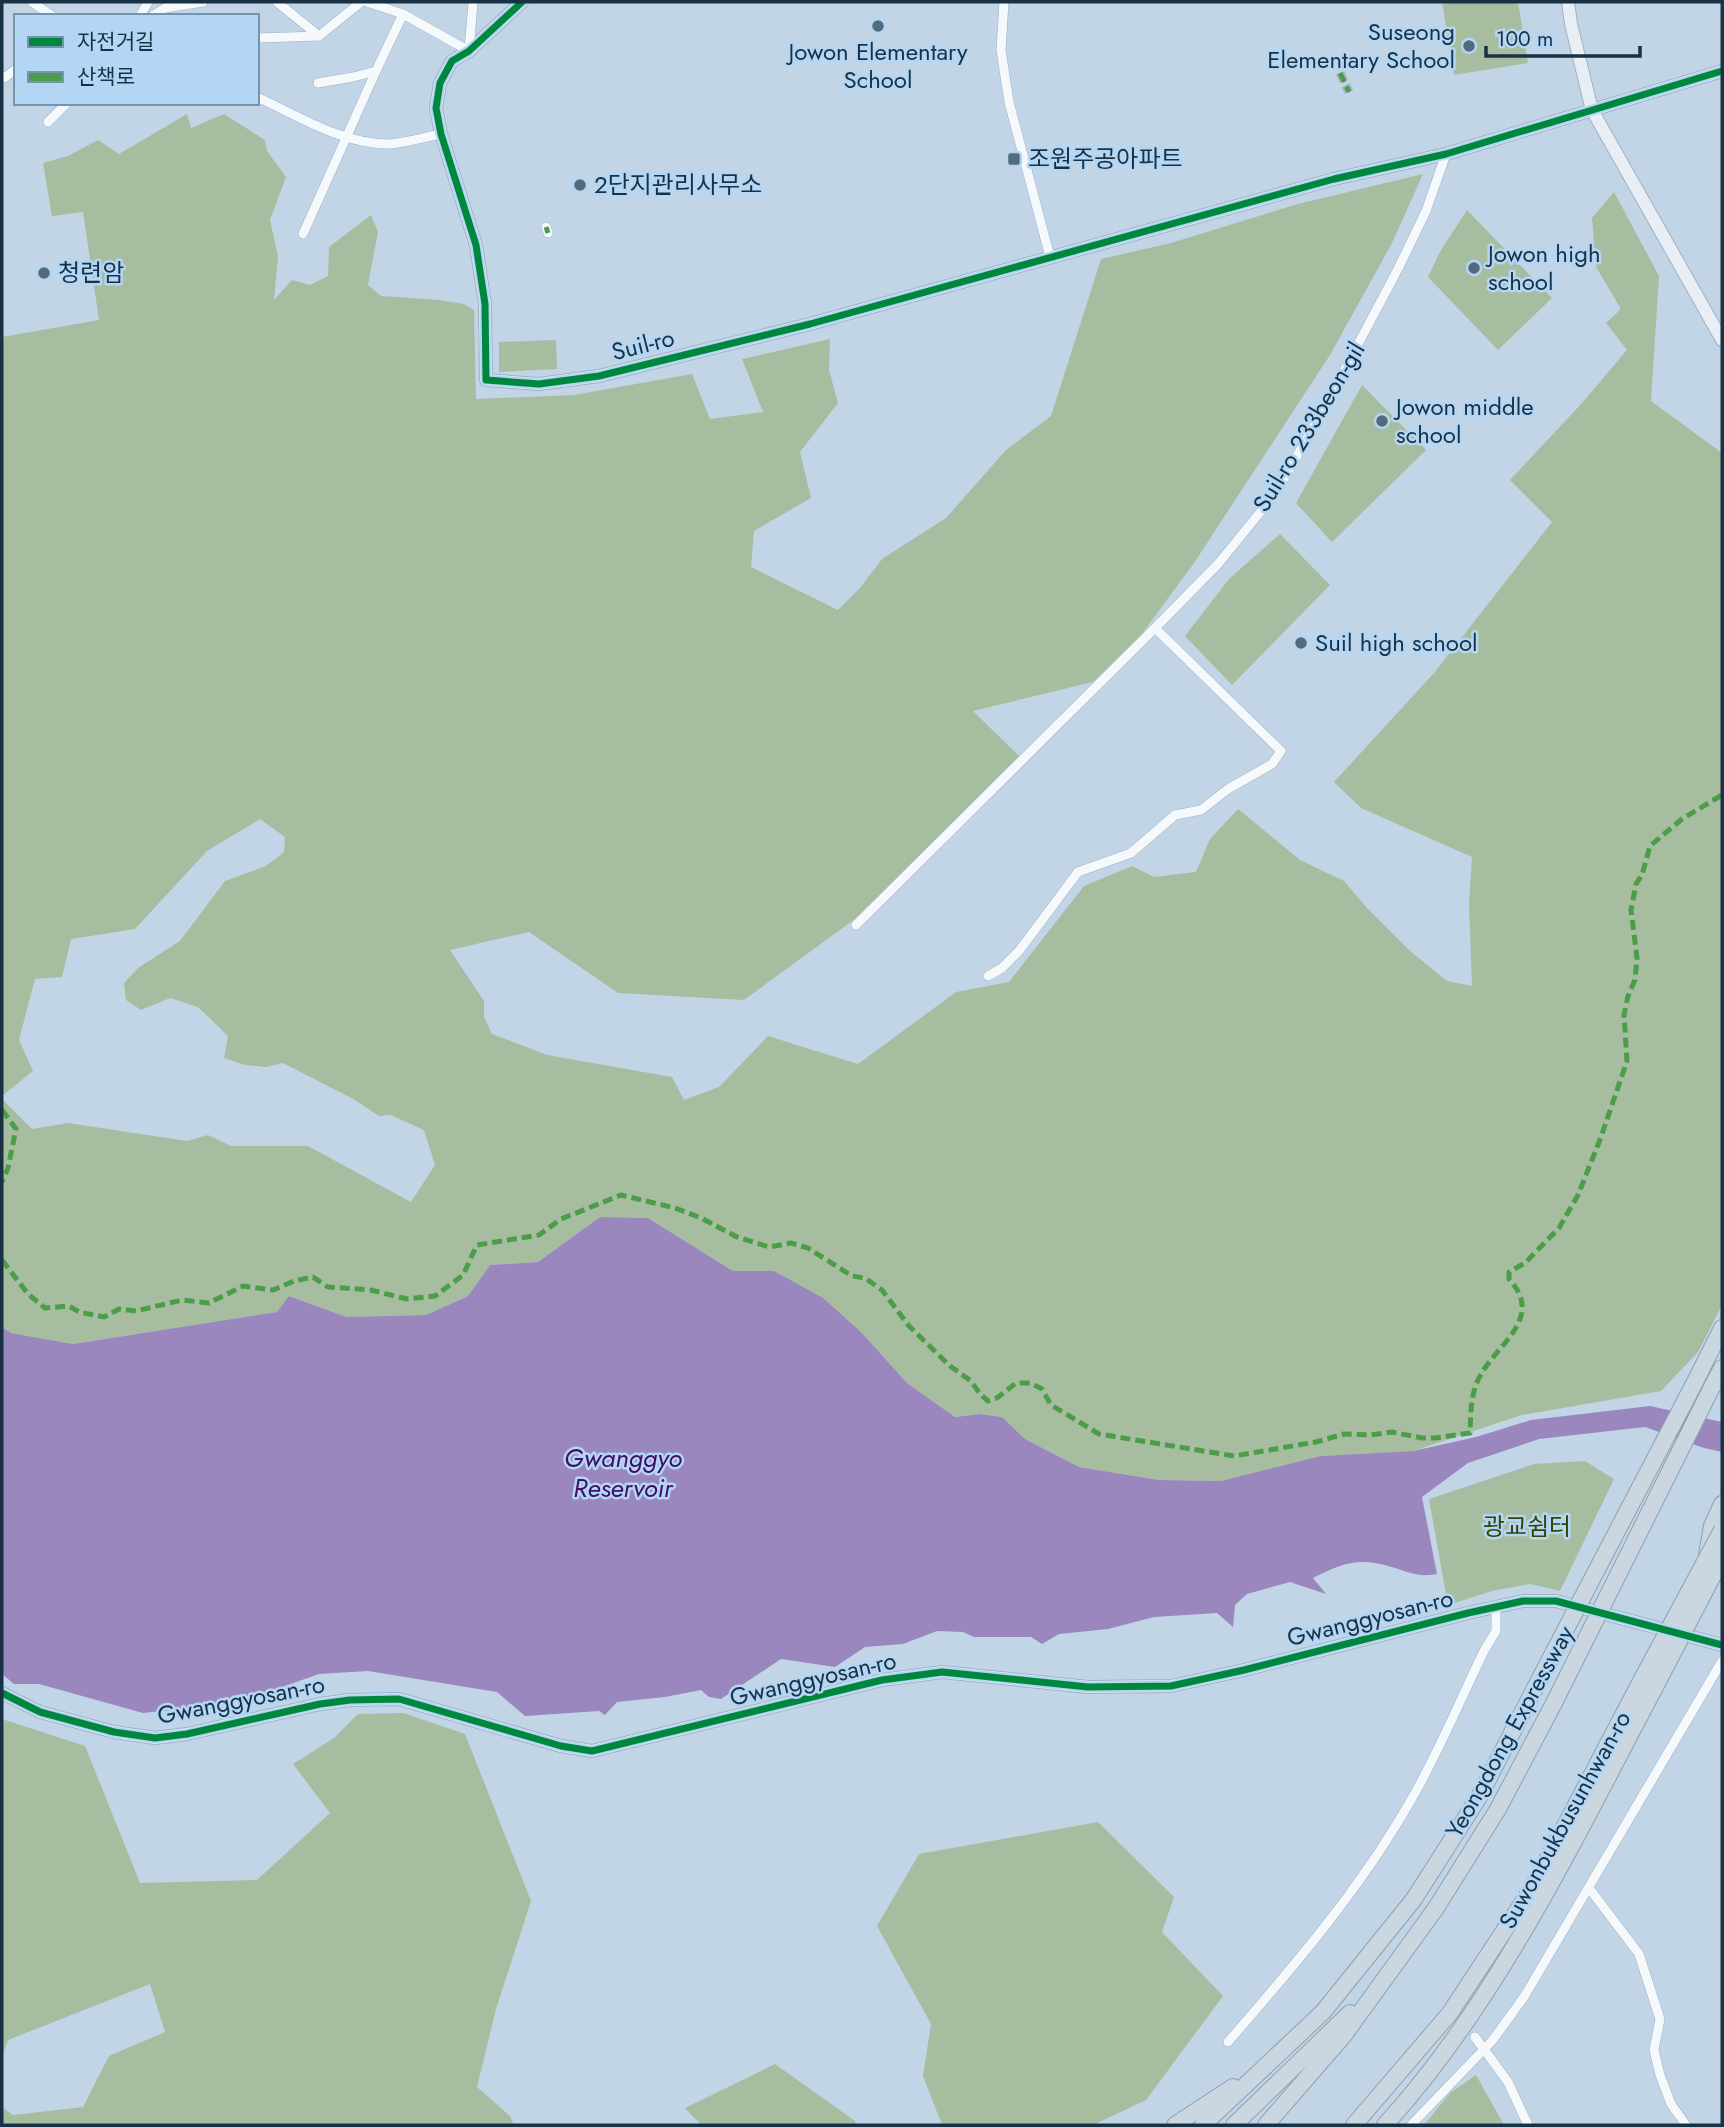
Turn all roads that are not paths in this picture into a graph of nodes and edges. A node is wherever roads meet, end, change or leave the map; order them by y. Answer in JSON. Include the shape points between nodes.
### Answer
{"nodes":[{"id":1,"x":32,"y":2,"type":"edge"},
{"id":2,"x":202,"y":2,"type":"edge"},
{"id":3,"x":276,"y":2,"type":"edge"},
{"id":4,"x":361,"y":2,"type":"edge"},
{"id":5,"x":367,"y":2,"type":"edge"},
{"id":6,"x":473,"y":2,"type":"edge"},
{"id":7,"x":522,"y":2,"type":"edge"},
{"id":8,"x":1004,"y":2,"type":"edge"},
{"id":9,"x":1568,"y":2,"type":"edge"},
{"id":10,"x":49,"y":14,"type":"edge"},
{"id":11,"x":155,"y":14,"type":"edge"},
{"id":12,"x":403,"y":14,"type":"junction"},
{"id":13,"x":320,"y":36,"type":"junction"},
{"id":14,"x":259,"y":38,"type":"edge"},
{"id":15,"x":469,"y":51,"type":"junction"},
{"id":16,"x":376,"y":71,"type":"junction"},
{"id":17,"x":1722,"y":71,"type":"edge"},
{"id":18,"x":318,"y":83,"type":"dead end"},
{"id":19,"x":259,"y":98,"type":"edge"},
{"id":20,"x":65,"y":105,"type":"edge"},
{"id":21,"x":1592,"y":110,"type":"junction"},
{"id":22,"x":48,"y":122,"type":"dead end"},
{"id":23,"x":441,"y":134,"type":"junction"},
{"id":24,"x":346,"y":138,"type":"junction"},
{"id":25,"x":1446,"y":154,"type":"junction"},
{"id":26,"x":303,"y":234,"type":"dead end"},
{"id":27,"x":1050,"y":257,"type":"junction"},
{"id":28,"x":1722,"y":340,"type":"edge"},
{"id":29,"x":1155,"y":628,"type":"junction"},
{"id":30,"x":856,"y":925,"type":"dead end"},
{"id":31,"x":989,"y":976,"type":"dead end"},
{"id":32,"x":1722,"y":1328,"type":"edge"},
{"id":33,"x":1722,"y":1368,"type":"edge"},
{"id":34,"x":1722,"y":1504,"type":"edge"},
{"id":35,"x":1722,"y":1530,"type":"edge"},
{"id":36,"x":1714,"y":1558,"type":"edge"},
{"id":37,"x":1496,"y":1607,"type":"junction"},
{"id":38,"x":1722,"y":1645,"type":"edge"},
{"id":39,"x":1722,"y":1661,"type":"edge"},
{"id":40,"x":1647,"y":1685,"type":"junction"},
{"id":41,"x":2,"y":1693,"type":"edge"},
{"id":42,"x":1589,"y":1888,"type":"junction"},
{"id":43,"x":1436,"y":1908,"type":"junction"},
{"id":44,"x":1475,"y":2037,"type":"dead end"},
{"id":45,"x":1228,"y":2042,"type":"dead end"},
{"id":46,"x":1484,"y":2049,"type":"junction"},
{"id":47,"x":1268,"y":2065,"type":"junction"},
{"id":48,"x":1175,"y":2125,"type":"edge"},
{"id":49,"x":1203,"y":2125,"type":"edge"},
{"id":50,"x":1234,"y":2125,"type":"edge"},
{"id":51,"x":1266,"y":2125,"type":"edge"},
{"id":52,"x":1354,"y":2125,"type":"edge"},
{"id":53,"x":1385,"y":2125,"type":"edge"},
{"id":54,"x":1411,"y":2125,"type":"edge"},
{"id":55,"x":1528,"y":2125,"type":"edge"},
{"id":56,"x":1686,"y":2125,"type":"edge"}],
"edges":[{"from":1,"to":10,"type":"street"},
{"from":2,"to":11,"type":"street"},
{"from":3,"to":13,"type":"street"},
{"from":4,"to":13,"type":"street"},
{"from":5,"to":12,"type":"street"},
{"from":6,"to":15,"type":"street"},
{"from":7,"to":15,"type":"street"},
{"from":8,"to":27,"type":"street","via":[[1001,50],[1009,102]]},
{"from":9,"to":21,"type":"street"},
{"from":12,"to":15,"type":"street"},
{"from":12,"to":16,"type":"street"},
{"from":13,"to":14,"type":"street"},
{"from":15,"to":23,"type":"street","via":[[452,61],[440,83],[436,108]]},
{"from":16,"to":18,"type":"street"},
{"from":16,"to":24,"type":"street"},
{"from":17,"to":21,"type":"street"},
{"from":19,"to":24,"type":"street"},
{"from":20,"to":22,"type":"street"},
{"from":21,"to":25,"type":"street"},
{"from":21,"to":28,"type":"street"},
{"from":23,"to":24,"type":"street","via":[[391,144]]},
{"from":23,"to":27,"type":"street","name":"Suil-ro","via":[[477,245],[485,304],[486,380],[539,384],[599,376],[810,324]]},
{"from":24,"to":26,"type":"street"},
{"from":25,"to":27,"type":"street","via":[[1334,179]]},
{"from":25,"to":29,"type":"street","name":"Suil-ro 233beon-gil","via":[[1398,269],[1275,494],[1218,564]]},
{"from":29,"to":30,"type":"street","name":"Suil-ro 233beon-gil"},
{"from":29,"to":31,"type":"street","via":[[1281,751],[1272,764],[1201,810],[1175,815],[1131,853],[1078,872],[1019,951]]},
{"from":32,"to":47,"type":"highway","name":"Yeongdong Expressway","bridge":true,"via":[[1479,1797],[1414,1899],[1323,2012]]},
{"from":33,"to":43,"type":"highway","name":"Yeongdong Expressway","bridge":true,"via":[[1498,1809]]},
{"from":34,"to":36,"type":"highway","via":[[1712,1526]]},
{"from":35,"to":36,"type":"highway","name":"Suwonbukbusunhwan-ro","bridge":true},
{"from":36,"to":40,"type":"highway","name":"Suwonbukbusunhwan-ro","bridge":true},
{"from":37,"to":38,"type":"street","name":"Gwanggyosan-ro","via":[[1556,1601]]},
{"from":37,"to":41,"type":"street","name":"Gwanggyosan-ro","via":[[1171,1686],[1088,1687],[959,1673],[923,1674],[881,1680],[592,1751],[399,1699],[320,1704],[155,1738],[40,1712]]},
{"from":37,"to":45,"type":"street","via":[[1496,1631],[1411,1801],[1337,1912]]},
{"from":39,"to":42,"type":"street"},
{"from":40,"to":52,"type":"highway","name":"Suwonbukbusunhwan-ro","via":[[1533,1887],[1450,2013]]},
{"from":40,"to":53,"type":"highway","name":"Suwonbukbusunhwan-ro","via":[[1548,1890],[1465,2024]]},
{"from":42,"to":46,"type":"street","via":[[1524,1997]]},
{"from":42,"to":56,"type":"street","via":[[1639,1954],[1660,2019],[1654,2050],[1660,2075],[1671,2104]]},
{"from":43,"to":50,"type":"highway","name":"Yeongdong Expressway","via":[[1374,1987]]},
{"from":43,"to":51,"type":"highway","name":"Yeongdong Expressway","via":[[1344,2035]]},
{"from":44,"to":46,"type":"street"},
{"from":46,"to":54,"type":"street"},
{"from":46,"to":55,"type":"street","via":[[1508,2082]]},
{"from":47,"to":48,"type":"highway","name":"Yeongdong Expressway"},
{"from":47,"to":49,"type":"highway","name":"Yeongdong Expressway"}]}
